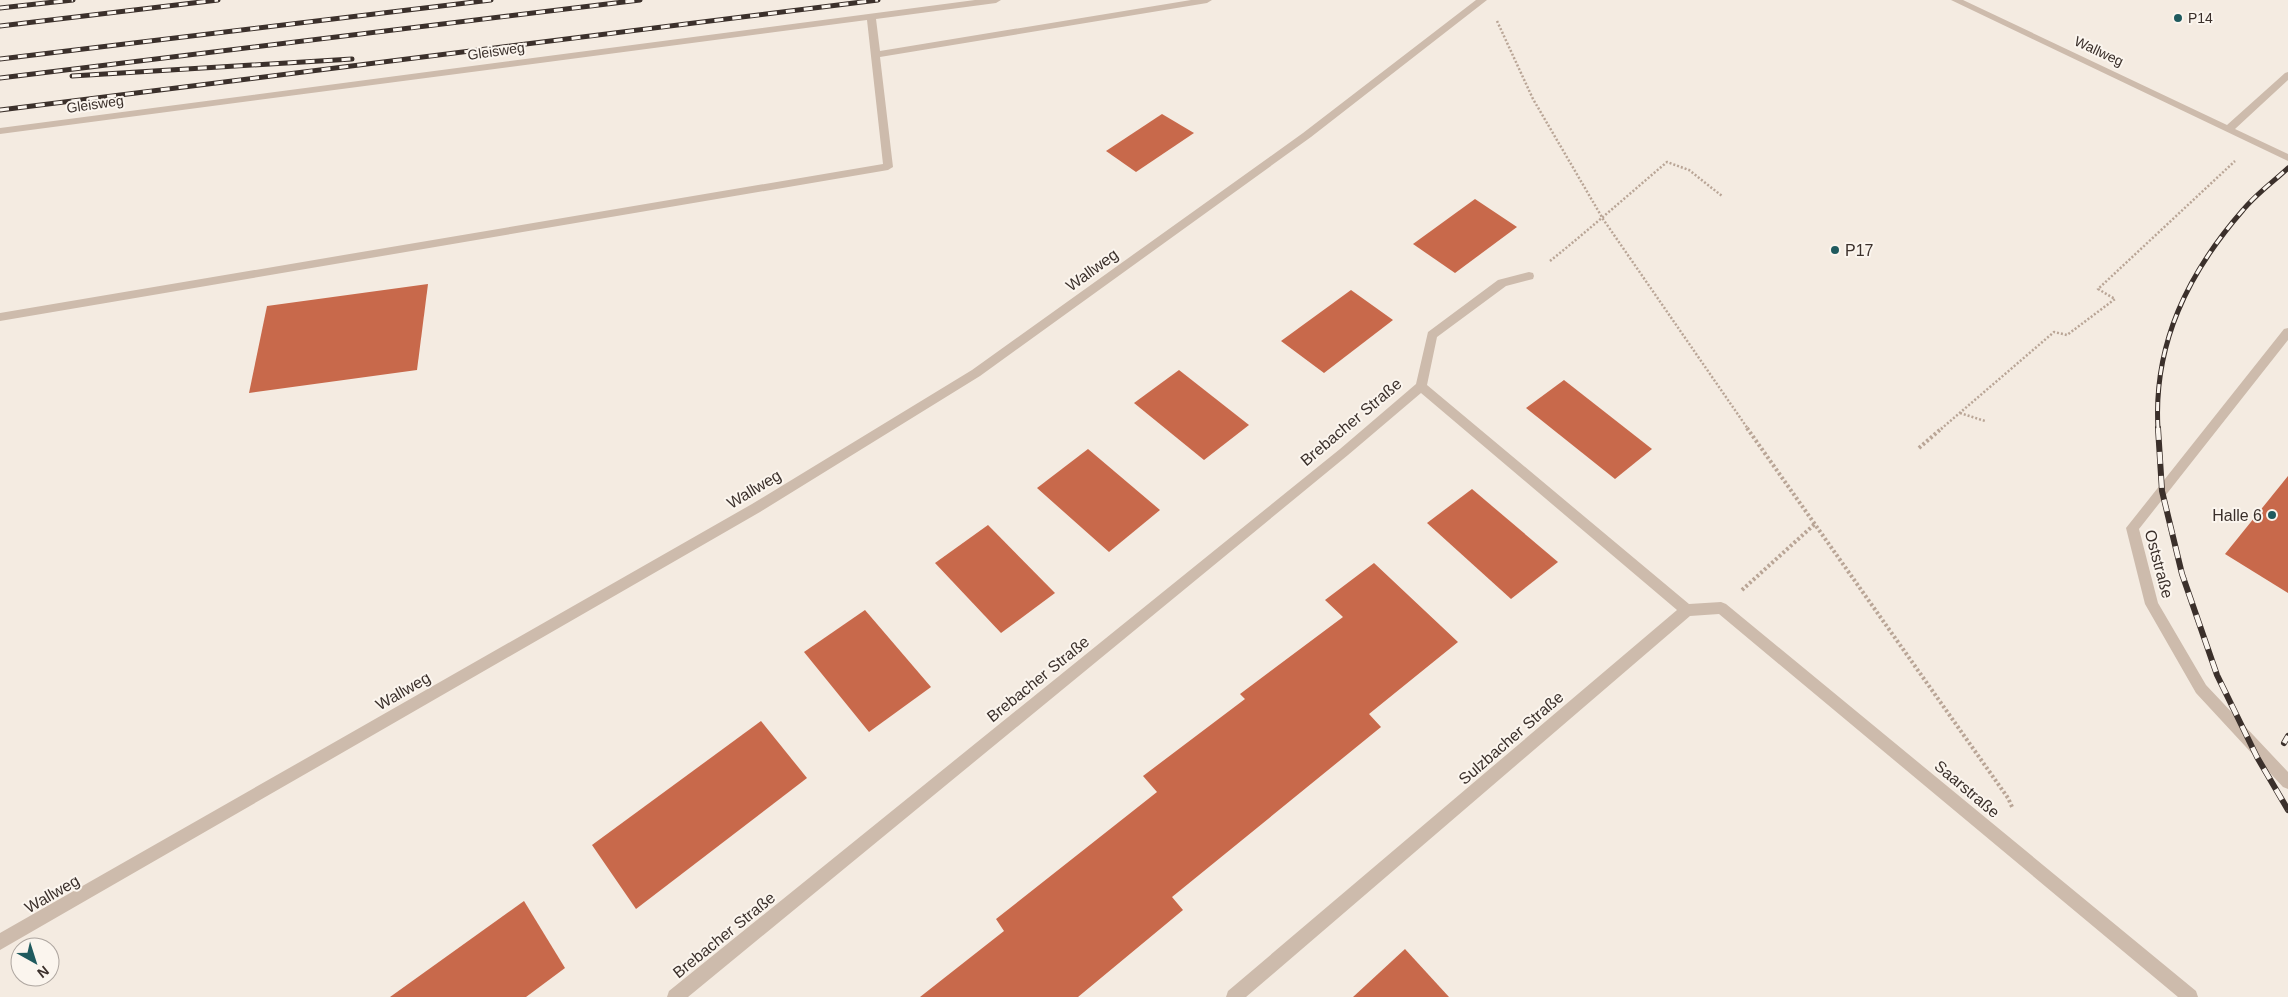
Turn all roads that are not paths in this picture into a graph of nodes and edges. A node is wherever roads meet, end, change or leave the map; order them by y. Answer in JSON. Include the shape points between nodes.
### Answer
{"nodes":[{"id":1,"x":996,"y":0,"type":"edge"},
{"id":2,"x":1208,"y":0,"type":"edge"},
{"id":3,"x":1482,"y":0,"type":"edge"},
{"id":4,"x":1956,"y":0,"type":"edge"},
{"id":5,"x":871,"y":15,"type":"junction"},
{"id":6,"x":876,"y":55,"type":"junction"},
{"id":7,"x":2288,"y":75,"type":"edge"},
{"id":8,"x":2229,"y":129,"type":"junction"},
{"id":9,"x":0,"y":131,"type":"edge"},
{"id":10,"x":2288,"y":158,"type":"edge"},
{"id":11,"x":1529,"y":276,"type":"dead end"},
{"id":12,"x":0,"y":318,"type":"edge"},
{"id":13,"x":2288,"y":332,"type":"edge"},
{"id":14,"x":1421,"y":386,"type":"junction"},
{"id":15,"x":1687,"y":610,"type":"junction"},
{"id":16,"x":2288,"y":782,"type":"edge"},
{"id":17,"x":0,"y":942,"type":"edge"},
{"id":18,"x":675,"y":997,"type":"edge"},
{"id":19,"x":1234,"y":997,"type":"edge"},
{"id":20,"x":2190,"y":997,"type":"edge"}],
"edges":[{"from":1,"to":5,"type":"street","name":"Gleisweg"},
{"from":2,"to":6,"type":"street"},
{"from":3,"to":17,"type":"street","name":"Wallweg","via":[[1307,135],[976,373],[756,508]]},
{"from":4,"to":8,"type":"street","name":"Wallweg"},
{"from":5,"to":6,"type":"street"},
{"from":5,"to":9,"type":"street","name":"Gleisweg"},
{"from":6,"to":12,"type":"street","via":[[888,167]]},
{"from":7,"to":8,"type":"street"},
{"from":8,"to":10,"type":"street","name":"Wallweg"},
{"from":11,"to":14,"type":"street","name":"Brebacher Straße","via":[[1502,283],[1432,335]]},
{"from":13,"to":16,"type":"street","name":"Oststraße","via":[[2132,528],[2152,604],[2201,688]]},
{"from":14,"to":15,"type":"street","name":"Brebacher Straße"},
{"from":14,"to":18,"type":"street","name":"Brebacher Straße"},
{"from":15,"to":19,"type":"street","name":"Sulzbacher Straße"},
{"from":15,"to":20,"type":"street","name":"Saarstraße","via":[[1721,608]]}]}
